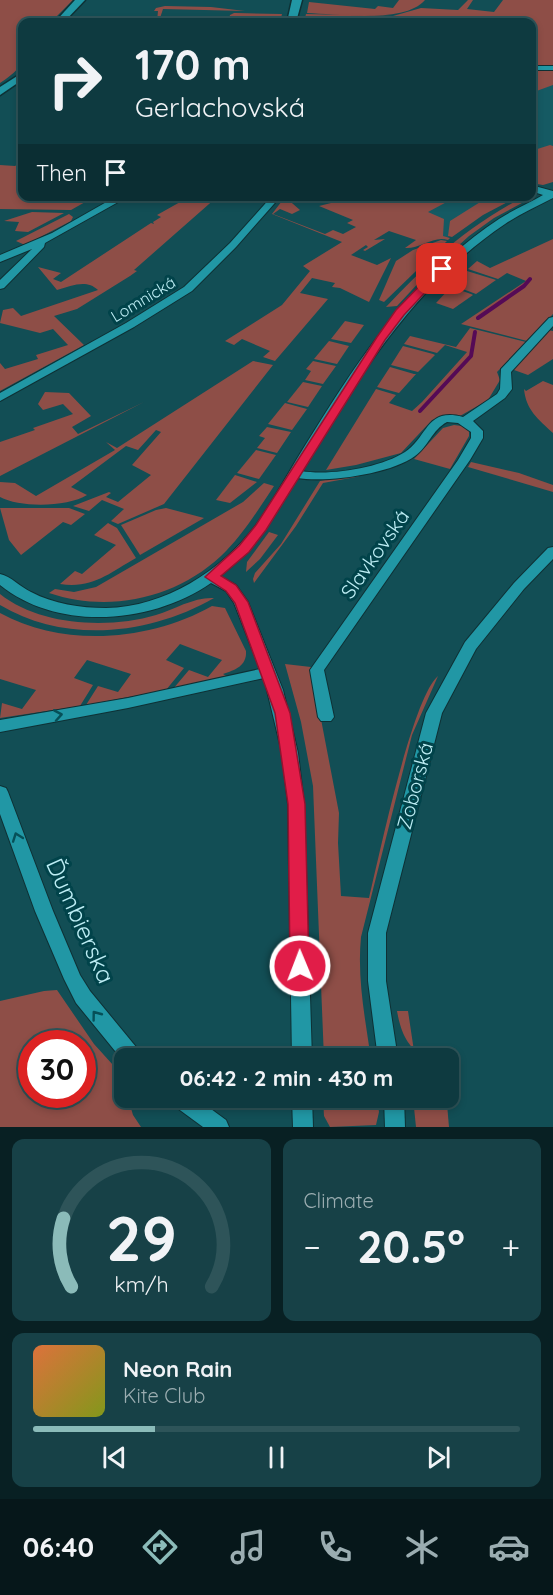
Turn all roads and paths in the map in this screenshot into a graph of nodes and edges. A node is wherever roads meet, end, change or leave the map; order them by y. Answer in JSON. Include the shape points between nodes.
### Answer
{"nodes":[{"id":1,"x":80,"y":0,"type":"edge"},
{"id":2,"x":297,"y":0,"type":"edge"},
{"id":3,"x":63,"y":18,"type":"edge"},
{"id":4,"x":292,"y":18,"type":"edge"},
{"id":5,"x":536,"y":68,"type":"edge"},
{"id":6,"x":553,"y":68,"type":"edge"},
{"id":7,"x":18,"y":79,"type":"edge"},
{"id":8,"x":0,"y":92,"type":"edge"},
{"id":9,"x":536,"y":189,"type":"edge"},
{"id":10,"x":552,"y":194,"type":"edge"},
{"id":11,"x":116,"y":201,"type":"edge"},
{"id":12,"x":273,"y":201,"type":"edge"},
{"id":13,"x":46,"y":239,"type":"junction"},
{"id":14,"x":0,"y":259,"type":"edge"},
{"id":15,"x":0,"y":286,"type":"edge"},
{"id":16,"x":553,"y":320,"type":"edge"},
{"id":17,"x":0,"y":398,"type":"edge"},
{"id":18,"x":465,"y":421,"type":"junction"},
{"id":19,"x":294,"y":474,"type":"junction"},
{"id":20,"x":553,"y":551,"type":"edge"},
{"id":21,"x":212,"y":577,"type":"junction"},
{"id":22,"x":0,"y":578,"type":"edge"},
{"id":23,"x":269,"y":672,"type":"junction"},
{"id":24,"x":326,"y":717,"type":"dead end"},
{"id":25,"x":0,"y":726,"type":"edge"},
{"id":26,"x":0,"y":792,"type":"edge"},
{"id":27,"x":124,"y":1048,"type":"edge"},
{"id":28,"x":302,"y":1048,"type":"edge"},
{"id":29,"x":386,"y":1048,"type":"edge"},
{"id":30,"x":193,"y":1108,"type":"edge"},
{"id":31,"x":302,"y":1108,"type":"edge"},
{"id":32,"x":394,"y":1108,"type":"edge"},
{"id":33,"x":219,"y":1127,"type":"edge"},
{"id":34,"x":303,"y":1127,"type":"edge"},
{"id":35,"x":395,"y":1127,"type":"edge"}],
"edges":[{"from":1,"to":3,"type":"street"},
{"from":2,"to":4,"type":"street"},
{"from":5,"to":6,"type":"street"},
{"from":7,"to":8,"type":"street"},
{"from":9,"to":10,"type":"street"},
{"from":10,"to":19,"type":"street","via":[[485,232],[400,312]]},
{"from":11,"to":13,"type":"street"},
{"from":12,"to":17,"type":"street","name":"Lomnická","via":[[188,289]]},
{"from":13,"to":14,"type":"street"},
{"from":13,"to":15,"type":"street"},
{"from":16,"to":18,"type":"street","via":[[505,371],[506,389],[501,396]]},
{"from":18,"to":19,"type":"street","via":[[440,421],[404,458],[341,474]]},
{"from":18,"to":24,"type":"street","name":"Slavkovská","via":[[477,431],[477,438],[317,670]]},
{"from":19,"to":21,"type":"street","via":[[244,549]]},
{"from":20,"to":29,"type":"street","name":"Zoborská","via":[[470,646],[434,713],[377,933]]},
{"from":21,"to":22,"type":"street","via":[[174,599],[141,609],[107,613],[40,603]]},
{"from":21,"to":23,"type":"street","via":[[237,594]]},
{"from":25,"to":23,"type":"street","one_way":true},
{"from":23,"to":28,"type":"street","via":[[282,713],[296,804]]},
{"from":27,"to":26,"type":"street","name":"Ďumbierska","one_way":true,"via":[[73,979]]},
{"from":30,"to":33,"type":"street"},
{"from":31,"to":34,"type":"street"},
{"from":32,"to":35,"type":"street"}]}
